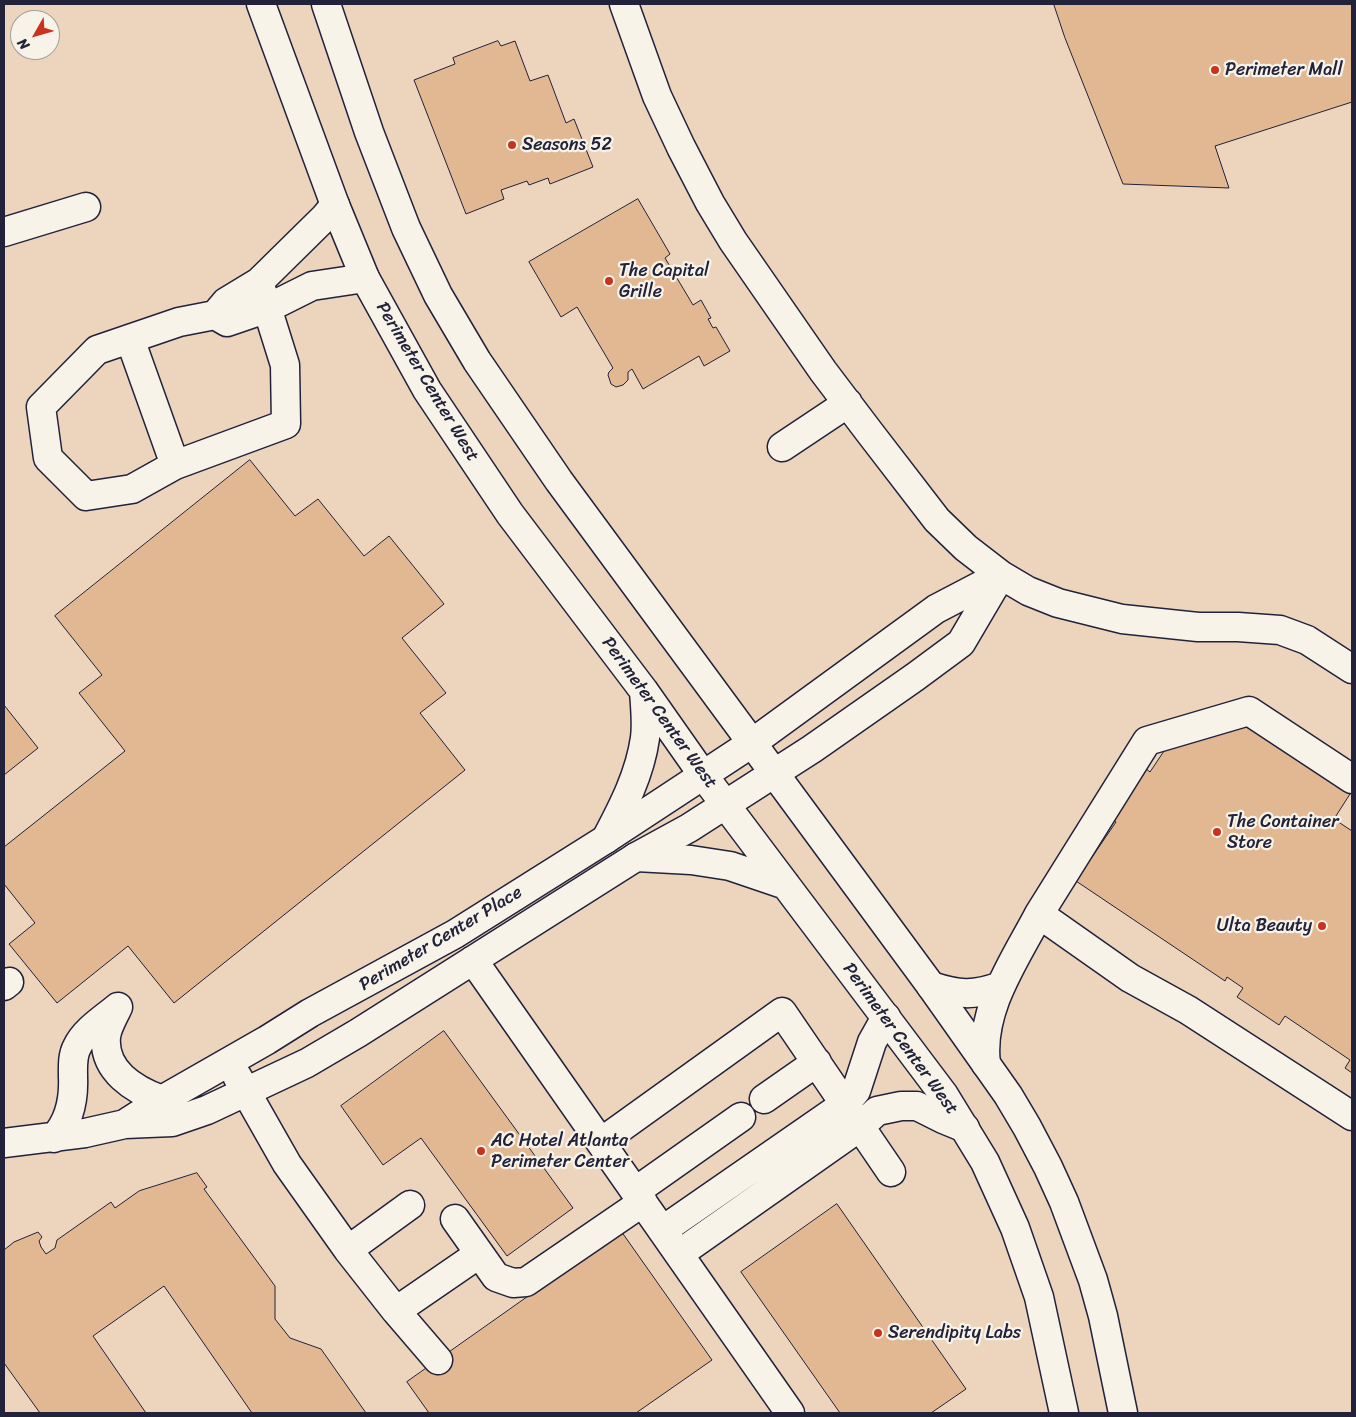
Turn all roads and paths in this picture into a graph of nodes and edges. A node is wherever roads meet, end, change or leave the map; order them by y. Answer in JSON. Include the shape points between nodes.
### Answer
{"nodes":[{"id":1,"x":261,"y":4,"type":"edge"},
{"id":2,"x":326,"y":4,"type":"edge"},
{"id":3,"x":624,"y":4,"type":"edge"},
{"id":4,"x":335,"y":205,"type":"junction"},
{"id":5,"x":86,"y":207,"type":"dead end"},
{"id":6,"x":4,"y":232,"type":"edge"},
{"id":7,"x":365,"y":278,"type":"junction"},
{"id":8,"x":259,"y":282,"type":"junction"},
{"id":9,"x":268,"y":308,"type":"junction"},
{"id":10,"x":215,"y":315,"type":"junction"},
{"id":11,"x":130,"y":339,"type":"junction"},
{"id":12,"x":848,"y":403,"type":"junction"},
{"id":13,"x":782,"y":447,"type":"dead end"},
{"id":14,"x":175,"y":465,"type":"junction"},
{"id":15,"x":1001,"y":575,"type":"junction"},
{"id":16,"x":1352,"y":669,"type":"edge"},
{"id":17,"x":644,"y":691,"type":"junction"},
{"id":18,"x":752,"y":743,"type":"junction"},
{"id":19,"x":775,"y":773,"type":"junction"},
{"id":20,"x":704,"y":775,"type":"junction"},
{"id":21,"x":1352,"y":779,"type":"edge"},
{"id":22,"x":726,"y":804,"type":"junction"},
{"id":23,"x":606,"y":839,"type":"junction"},
{"id":24,"x":636,"y":857,"type":"junction"},
{"id":25,"x":786,"y":884,"type":"junction"},
{"id":26,"x":1039,"y":914,"type":"junction"},
{"id":27,"x":473,"y":960,"type":"junction"},
{"id":28,"x":932,"y":986,"type":"junction"},
{"id":29,"x":1001,"y":986,"type":"junction"},
{"id":30,"x":886,"y":1017,"type":"junction"},
{"id":31,"x":229,"y":1062,"type":"junction"},
{"id":32,"x":816,"y":1062,"type":"junction"},
{"id":33,"x":986,"y":1064,"type":"junction"},
{"id":34,"x":246,"y":1092,"type":"junction"},
{"id":35,"x":764,"y":1099,"type":"dead end"},
{"id":36,"x":162,"y":1100,"type":"junction"},
{"id":37,"x":845,"y":1104,"type":"junction"},
{"id":38,"x":1352,"y":1116,"type":"edge"},
{"id":39,"x":741,"y":1117,"type":"dead end"},
{"id":40,"x":125,"y":1124,"type":"junction"},
{"id":41,"x":860,"y":1126,"type":"junction"},
{"id":42,"x":965,"y":1128,"type":"junction"},
{"id":43,"x":54,"y":1138,"type":"junction"},
{"id":44,"x":601,"y":1142,"type":"junction"},
{"id":45,"x":4,"y":1143,"type":"edge"},
{"id":46,"x":891,"y":1172,"type":"dead end"},
{"id":47,"x":640,"y":1196,"type":"junction"},
{"id":48,"x":410,"y":1205,"type":"dead end"},
{"id":49,"x":455,"y":1219,"type":"dead end"},
{"id":50,"x":663,"y":1230,"type":"junction"},
{"id":51,"x":348,"y":1250,"type":"junction"},
{"id":52,"x":479,"y":1254,"type":"junction"},
{"id":53,"x":679,"y":1254,"type":"junction"},
{"id":54,"x":396,"y":1311,"type":"junction"},
{"id":55,"x":438,"y":1360,"type":"dead end"},
{"id":56,"x":790,"y":1413,"type":"edge"},
{"id":57,"x":1064,"y":1413,"type":"edge"},
{"id":58,"x":1123,"y":1413,"type":"edge"}],
"edges":[{"from":1,"to":4,"type":"main road","name":"Perimeter Center West"},
{"from":2,"to":18,"type":"main road","via":[[369,132],[406,228],[438,294],[477,361],[554,473]]},
{"from":3,"to":12,"type":"main road","via":[[657,96],[710,203]]},
{"from":4,"to":7,"type":"main road","name":"Perimeter Center West"},
{"from":4,"to":8,"type":"main road"},
{"from":5,"to":6,"type":"main road"},
{"from":7,"to":9,"type":"main road","via":[[312,286]]},
{"from":7,"to":17,"type":"main road","name":"Perimeter Center West","via":[[428,390],[510,514]]},
{"from":8,"to":9,"type":"main road"},
{"from":8,"to":10,"type":"main road","via":[[226,302]]},
{"from":9,"to":10,"type":"main road","via":[[227,322]]},
{"from":9,"to":14,"type":"main road","via":[[286,366],[286,424]]},
{"from":10,"to":11,"type":"main road","via":[[179,322]]},
{"from":11,"to":14,"type":"main road"},
{"from":11,"to":14,"type":"main road","via":[[97,350],[41,407],[48,458],[86,496],[132,488]]},
{"from":12,"to":13,"type":"main road"},
{"from":12,"to":15,"type":"main road","via":[[936,520]]},
{"from":15,"to":16,"type":"main road","via":[[1058,603],[1122,619],[1198,627],[1280,630],[1307,640]]},
{"from":15,"to":18,"type":"main road","name":"Perimeter Center Place","via":[[936,609]]},
{"from":15,"to":19,"type":"main road","name":"Perimeter Center Place","via":[[961,643]]},
{"from":17,"to":20,"type":"main road","name":"Perimeter Center West"},
{"from":17,"to":23,"type":"main road","via":[[645,737],[636,773]]},
{"from":18,"to":19,"type":"main road"},
{"from":18,"to":20,"type":"main road","name":"Perimeter Center Place"},
{"from":19,"to":22,"type":"main road","name":"Perimeter Center Place"},
{"from":19,"to":28,"type":"main road"},
{"from":20,"to":22,"type":"main road","name":"Perimeter Center West"},
{"from":20,"to":23,"type":"main road","name":"Perimeter Center Place"},
{"from":21,"to":26,"type":"main road","via":[[1248,711],[1147,741]]},
{"from":22,"to":24,"type":"main road","name":"Perimeter Center Place"},
{"from":22,"to":25,"type":"main road","name":"Perimeter Center West"},
{"from":23,"to":31,"type":"main road","name":"Perimeter Center Place","via":[[455,934]]},
{"from":24,"to":25,"type":"main road","via":[[730,866]]},
{"from":24,"to":27,"type":"main road","name":"Perimeter Center Place"},
{"from":25,"to":30,"type":"main road","name":"Perimeter Center West"},
{"from":26,"to":29,"type":"main road"},
{"from":26,"to":38,"type":"main road","via":[[1130,978],[1188,1010]]},
{"from":27,"to":34,"type":"main road","name":"Perimeter Center Place","via":[[307,1062]]},
{"from":27,"to":44,"type":"main road"},
{"from":28,"to":29,"type":"main road","via":[[959,994],[982,993]]},
{"from":28,"to":33,"type":"main road"},
{"from":29,"to":33,"type":"main road","via":[[987,1031]]},
{"from":30,"to":37,"type":"main road","via":[[872,1042],[856,1091]]},
{"from":30,"to":42,"type":"main road","name":"Perimeter Center West"},
{"from":31,"to":34,"type":"main road"},
{"from":31,"to":36,"type":"main road","name":"Perimeter Center Place"},
{"from":32,"to":35,"type":"main road"},
{"from":32,"to":37,"type":"main road"},
{"from":32,"to":44,"type":"main road","via":[[782,1012]]},
{"from":33,"to":58,"type":"main road","via":[[1032,1135],[1077,1234],[1103,1316]]},
{"from":34,"to":40,"type":"main road","name":"Perimeter Center Place","via":[[172,1122]]},
{"from":34,"to":51,"type":"main road","via":[[287,1164]]},
{"from":36,"to":40,"type":"main road","name":"Perimeter Center Place"},
{"from":36,"to":43,"type":"main road","via":[[125,1081],[112,1065],[106,1051],[106,1035],[118,1006],[75,1049],[72,1105]]},
{"from":37,"to":41,"type":"main road"},
{"from":37,"to":50,"type":"main road"},
{"from":39,"to":47,"type":"main road"},
{"from":40,"to":43,"type":"main road","name":"Perimeter Center Place"},
{"from":41,"to":42,"type":"main road","via":[[877,1111],[917,1106]]},
{"from":41,"to":46,"type":"main road"},
{"from":41,"to":53,"type":"main road"},
{"from":42,"to":57,"type":"main road","name":"Perimeter Center West","via":[[1002,1195],[1028,1261],[1049,1335]]},
{"from":43,"to":45,"type":"main road","name":"Perimeter Center Place"},
{"from":44,"to":47,"type":"main road"},
{"from":47,"to":50,"type":"main road"},
{"from":47,"to":52,"type":"main road","via":[[526,1282],[513,1283],[496,1277]]},
{"from":48,"to":51,"type":"main road"},
{"from":49,"to":52,"type":"main road"},
{"from":50,"to":53,"type":"main road"},
{"from":51,"to":54,"type":"main road"},
{"from":52,"to":54,"type":"main road"},
{"from":53,"to":56,"type":"main road"},
{"from":54,"to":55,"type":"main road"}]}
